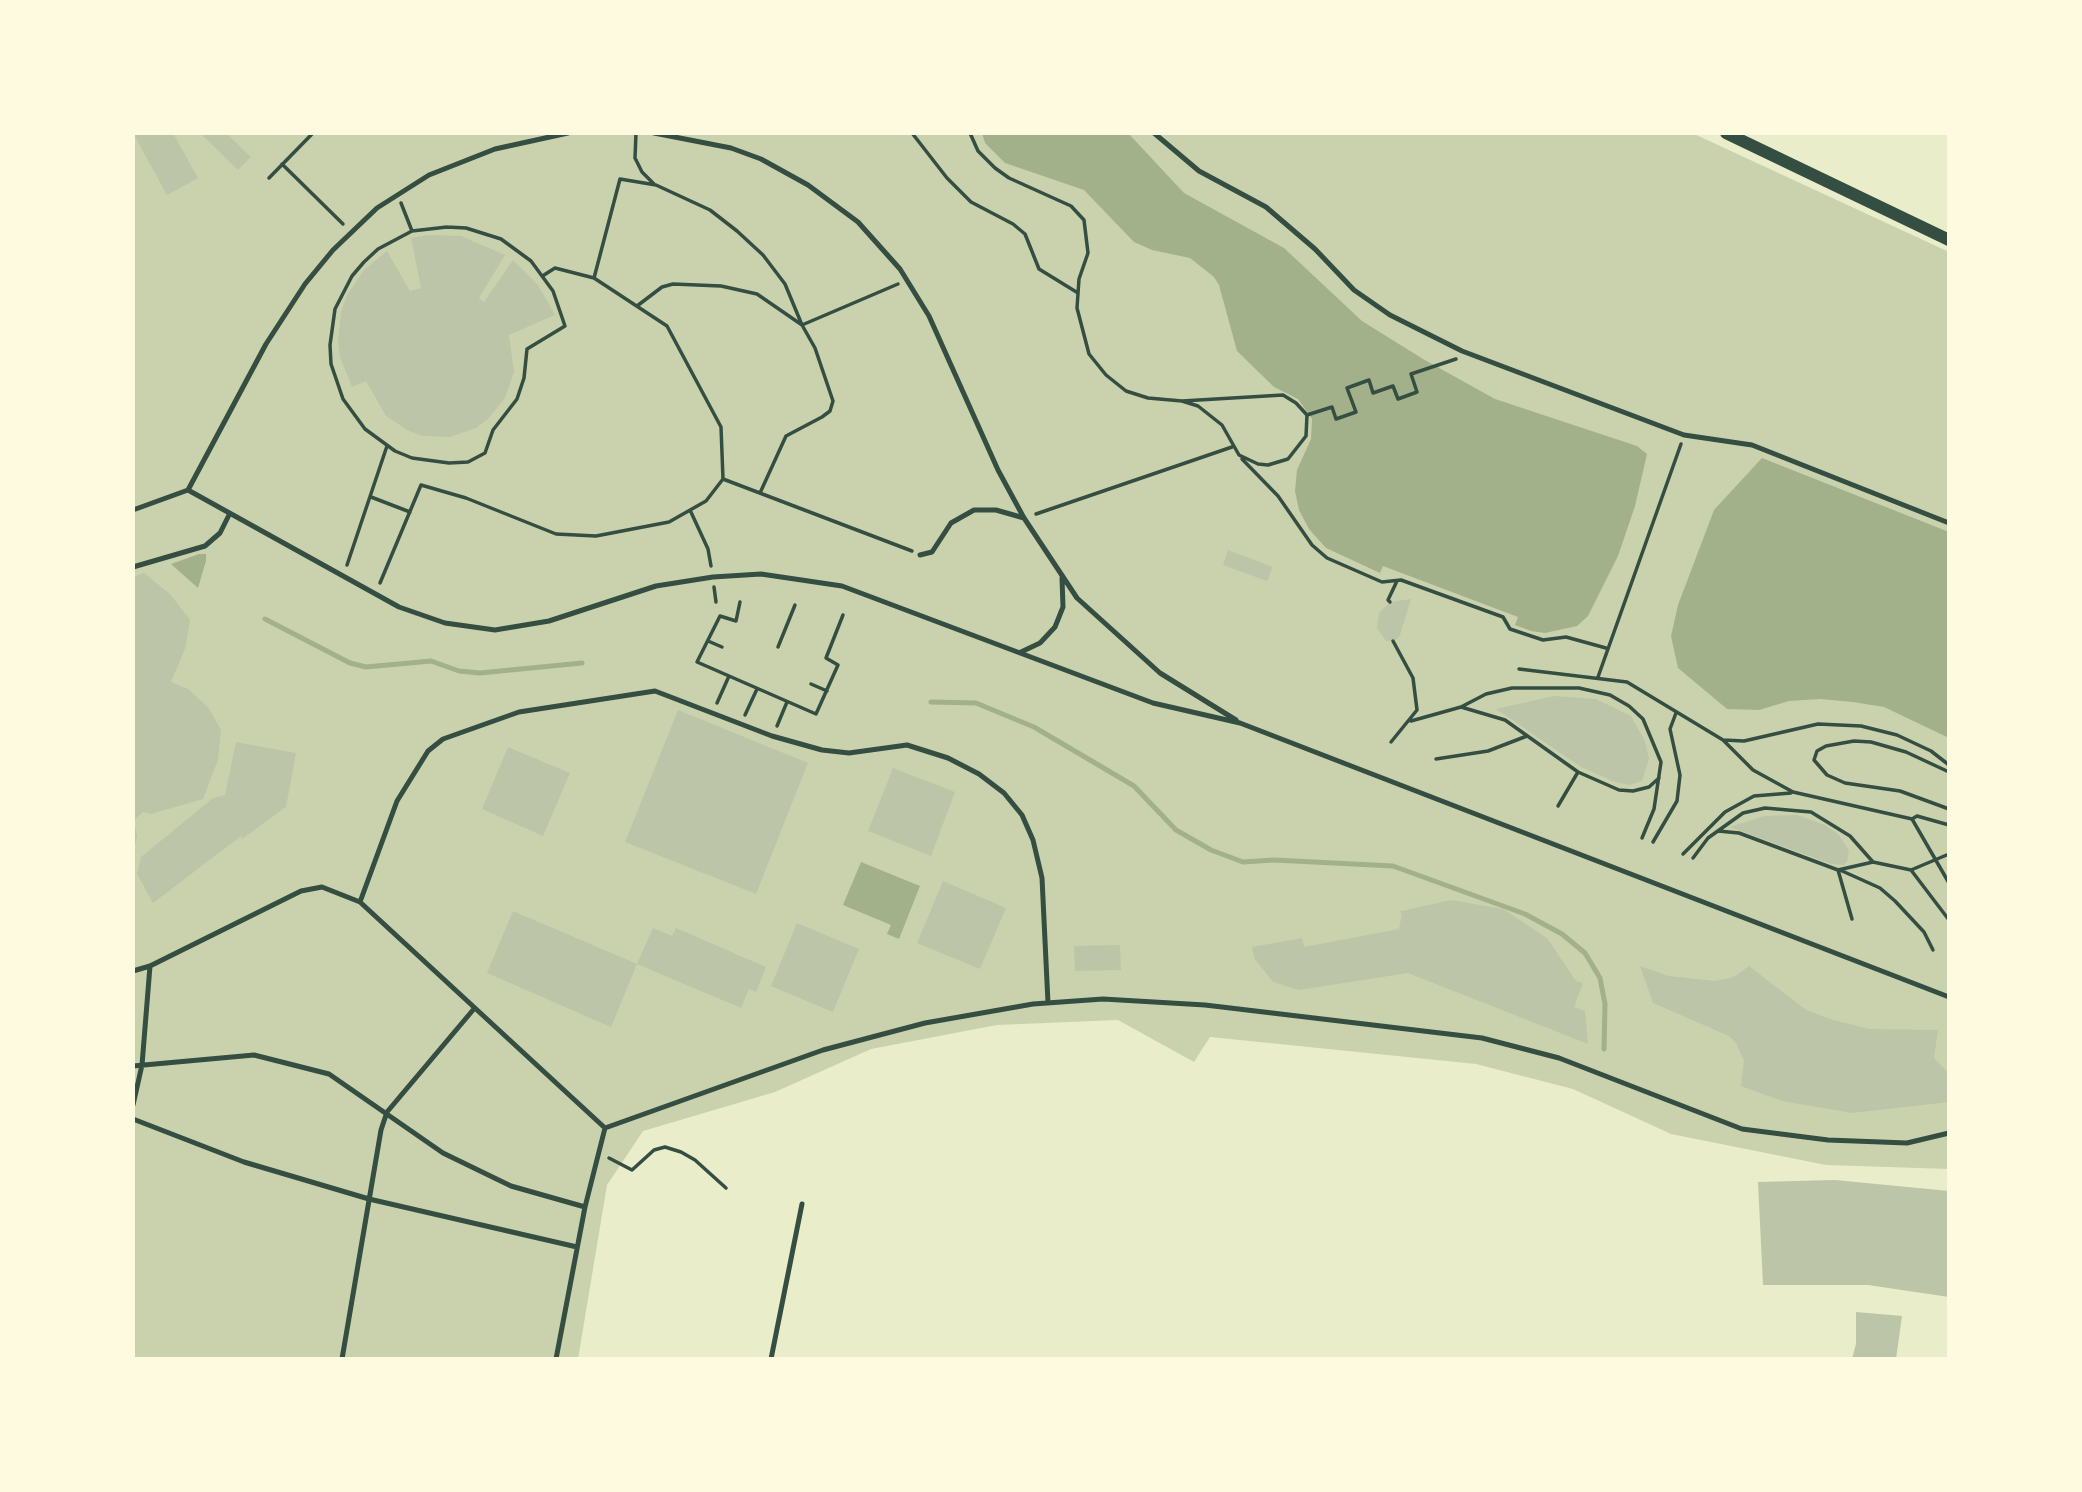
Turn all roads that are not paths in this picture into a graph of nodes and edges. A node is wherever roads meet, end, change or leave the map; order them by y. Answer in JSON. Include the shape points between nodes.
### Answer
{"nodes":[{"id":1,"x":568,"y":133,"type":"edge"},
{"id":2,"x":654,"y":133,"type":"edge"},
{"id":3,"x":1154,"y":133,"type":"edge"},
{"id":4,"x":1726,"y":133,"type":"edge"},
{"id":5,"x":1949,"y":240,"type":"edge"},
{"id":6,"x":188,"y":490,"type":"junction"},
{"id":7,"x":133,"y":510,"type":"edge"},
{"id":8,"x":229,"y":514,"type":"junction"},
{"id":9,"x":1024,"y":518,"type":"junction"},
{"id":10,"x":1949,"y":523,"type":"edge"},
{"id":11,"x":920,"y":555,"type":"road end"},
{"id":12,"x":133,"y":567,"type":"edge"},
{"id":13,"x":1062,"y":575,"type":"junction"},
{"id":14,"x":1020,"y":652,"type":"junction"},
{"id":15,"x":1240,"y":723,"type":"junction"},
{"id":16,"x":360,"y":902,"type":"junction"},
{"id":17,"x":150,"y":966,"type":"junction"},
{"id":18,"x":133,"y":971,"type":"edge"},
{"id":19,"x":1949,"y":997,"type":"edge"},
{"id":20,"x":1048,"y":1003,"type":"junction"},
{"id":21,"x":473,"y":1010,"type":"junction"},
{"id":22,"x":142,"y":1065,"type":"junction"},
{"id":23,"x":133,"y":1066,"type":"edge"},
{"id":24,"x":133,"y":1105,"type":"edge"},
{"id":25,"x":387,"y":1112,"type":"junction"},
{"id":26,"x":133,"y":1119,"type":"edge"},
{"id":27,"x":605,"y":1128,"type":"junction"},
{"id":28,"x":1949,"y":1133,"type":"edge"},
{"id":29,"x":369,"y":1199,"type":"junction"},
{"id":30,"x":802,"y":1204,"type":"dead end"},
{"id":31,"x":585,"y":1207,"type":"junction"},
{"id":32,"x":577,"y":1247,"type":"junction"},
{"id":33,"x":342,"y":1359,"type":"edge"},
{"id":34,"x":556,"y":1359,"type":"edge"},
{"id":35,"x":771,"y":1359,"type":"edge"}],
"edges":[{"from":1,"to":6,"type":"lane","via":[[495,149],[429,175],[351,232],[305,284],[266,344]]},
{"from":2,"to":9,"type":"lane","via":[[731,148],[761,159],[808,185],[858,222],[907,281],[929,316]]},
{"from":3,"to":10,"type":"lane","via":[[1199,171],[1266,207],[1354,290],[1390,315],[1462,351],[1684,435],[1752,445]]},
{"from":4,"to":5,"type":"street"},
{"from":6,"to":7,"type":"lane"},
{"from":6,"to":8,"type":"lane"},
{"from":8,"to":12,"type":"lane","via":[[220,533],[205,546]]},
{"from":8,"to":14,"type":"lane","via":[[399,607],[445,623],[495,630],[549,621],[656,586],[761,575],[842,586]]},
{"from":9,"to":11,"type":"lane","via":[[974,510],[951,523],[932,552]]},
{"from":9,"to":13,"type":"lane"},
{"from":13,"to":14,"type":"lane","via":[[1064,596],[1055,627],[1040,643]]},
{"from":13,"to":15,"type":"lane","via":[[1077,598],[1160,673]]},
{"from":14,"to":15,"type":"lane","via":[[1153,703]]},
{"from":15,"to":19,"type":"lane"},
{"from":16,"to":17,"type":"lane","via":[[321,887],[301,891]]},
{"from":16,"to":20,"type":"lane","via":[[397,801],[428,751],[443,738],[519,712],[655,691],[822,750],[849,753],[907,744],[979,774],[1004,793],[1022,815],[1042,877]]},
{"from":16,"to":21,"type":"lane"},
{"from":17,"to":18,"type":"lane"},
{"from":17,"to":22,"type":"lane"},
{"from":20,"to":27,"type":"lane","via":[[925,1023],[823,1050]]},
{"from":20,"to":28,"type":"lane","via":[[1103,999],[1205,1005],[1482,1038],[1559,1058],[1742,1129],[1828,1140],[1907,1143]]},
{"from":21,"to":25,"type":"lane"},
{"from":21,"to":27,"type":"lane"},
{"from":22,"to":23,"type":"lane"},
{"from":22,"to":24,"type":"lane"},
{"from":22,"to":25,"type":"lane","via":[[254,1055],[329,1074]]},
{"from":25,"to":29,"type":"lane"},
{"from":25,"to":31,"type":"lane","via":[[443,1153],[511,1186]]},
{"from":26,"to":29,"type":"lane","via":[[244,1162]]},
{"from":27,"to":31,"type":"lane"},
{"from":29,"to":32,"type":"lane"},
{"from":29,"to":33,"type":"lane"},
{"from":30,"to":35,"type":"lane"},
{"from":31,"to":32,"type":"lane"},
{"from":32,"to":34,"type":"lane"}]}
